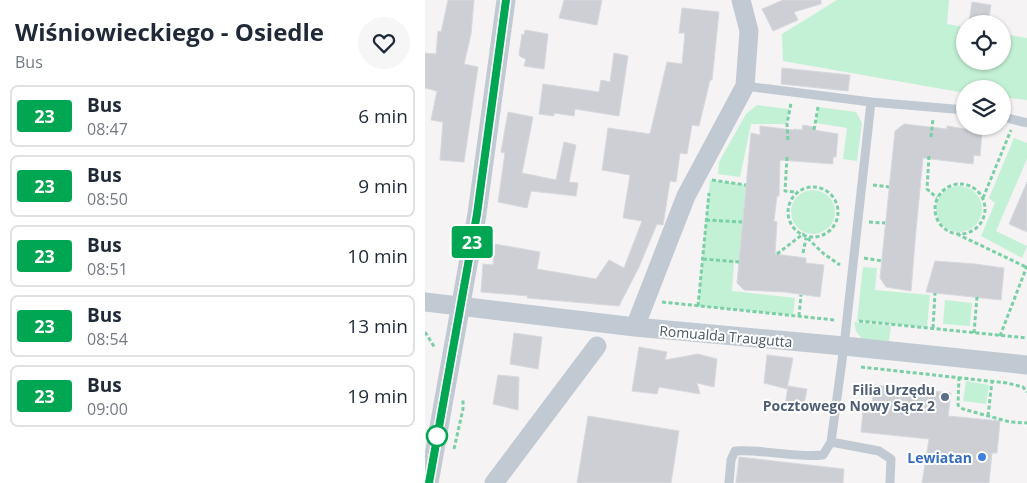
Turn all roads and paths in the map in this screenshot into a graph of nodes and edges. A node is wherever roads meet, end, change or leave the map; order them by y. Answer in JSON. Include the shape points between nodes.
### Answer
{"nodes":[{"id":1,"x":506,"y":0,"type":"edge"},
{"id":2,"x":741,"y":0,"type":"edge"},
{"id":3,"x":745,"y":86,"type":"junction"},
{"id":4,"x":782,"y":102,"type":"dead end"},
{"id":5,"x":871,"y":102,"type":"junction"},
{"id":6,"x":809,"y":106,"type":"dead end"},
{"id":7,"x":819,"y":107,"type":"junction"},
{"id":8,"x":825,"y":108,"type":"dead end"},
{"id":9,"x":956,"y":109,"type":"edge"},
{"id":10,"x":1011,"y":119,"type":"edge"},
{"id":11,"x":940,"y":120,"type":"dead end"},
{"id":12,"x":1027,"y":122,"type":"edge"},
{"id":13,"x":815,"y":130,"type":"dead end"},
{"id":14,"x":1009,"y":135,"type":"edge"},
{"id":15,"x":931,"y":137,"type":"dead end"},
{"id":16,"x":788,"y":140,"type":"dead end"},
{"id":17,"x":929,"y":156,"type":"dead end"},
{"id":18,"x":787,"y":157,"type":"dead end"},
{"id":19,"x":712,"y":171,"type":"dead end"},
{"id":20,"x":710,"y":180,"type":"junction"},
{"id":21,"x":746,"y":185,"type":"dead end"},
{"id":22,"x":870,"y":185,"type":"dead end"},
{"id":23,"x":889,"y":187,"type":"dead end"},
{"id":24,"x":797,"y":192,"type":"junction"},
{"id":25,"x":937,"y":198,"type":"junction"},
{"id":26,"x":982,"y":199,"type":"junction"},
{"id":27,"x":867,"y":214,"type":"dead end"},
{"id":28,"x":706,"y":220,"type":"junction"},
{"id":29,"x":742,"y":222,"type":"dead end"},
{"id":30,"x":885,"y":223,"type":"dead end"},
{"id":31,"x":803,"y":234,"type":"junction"},
{"id":32,"x":957,"y":234,"type":"junction"},
{"id":33,"x":806,"y":238,"type":"junction"},
{"id":34,"x":864,"y":249,"type":"dead end"},
{"id":35,"x":777,"y":254,"type":"dead end"},
{"id":36,"x":803,"y":254,"type":"dead end"},
{"id":37,"x":863,"y":258,"type":"junction"},
{"id":38,"x":703,"y":259,"type":"junction"},
{"id":39,"x":881,"y":261,"type":"dead end"},
{"id":40,"x":739,"y":262,"type":"dead end"},
{"id":41,"x":1027,"y":266,"type":"edge"},
{"id":42,"x":863,"y":267,"type":"dead end"},
{"id":43,"x":847,"y":269,"type":"dead end"},
{"id":44,"x":935,"y":293,"type":"dead end"},
{"id":45,"x":801,"y":295,"type":"dead end"},
{"id":46,"x":977,"y":298,"type":"dead end"},
{"id":47,"x":425,"y":302,"type":"edge"},
{"id":48,"x":698,"y":306,"type":"dead end"},
{"id":49,"x":460,"y":307,"type":"junction"},
{"id":50,"x":799,"y":316,"type":"dead end"},
{"id":51,"x":635,"y":327,"type":"junction"},
{"id":52,"x":933,"y":328,"type":"dead end"},
{"id":53,"x":974,"y":333,"type":"dead end"},
{"id":54,"x":1000,"y":336,"type":"dead end"},
{"id":55,"x":597,"y":346,"type":"dead end"},
{"id":56,"x":844,"y":346,"type":"junction"},
{"id":57,"x":842,"y":365,"type":"junction"},
{"id":58,"x":1027,"y":365,"type":"edge"},
{"id":59,"x":959,"y":378,"type":"junction"},
{"id":60,"x":992,"y":381,"type":"junction"},
{"id":61,"x":1027,"y":392,"type":"edge"},
{"id":62,"x":988,"y":416,"type":"junction"},
{"id":63,"x":1027,"y":424,"type":"edge"},
{"id":64,"x":831,"y":442,"type":"junction"},
{"id":65,"x":429,"y":483,"type":"edge"},
{"id":66,"x":494,"y":483,"type":"edge"},
{"id":67,"x":729,"y":483,"type":"edge"},
{"id":68,"x":889,"y":483,"type":"edge"}],
"edges":[{"from":1,"to":49,"type":"street","via":[[477,214]]},
{"from":2,"to":3,"type":"street","via":[[749,31]]},
{"from":3,"to":5,"type":"lane"},
{"from":3,"to":51,"type":"street","via":[[686,196]]},
{"from":4,"to":16,"type":"path","via":[[791,103]]},
{"from":5,"to":9,"type":"lane"},
{"from":5,"to":56,"type":"lane"},
{"from":6,"to":7,"type":"path"},
{"from":7,"to":8,"type":"path"},
{"from":7,"to":13,"type":"path"},
{"from":10,"to":12,"type":"lane"},
{"from":11,"to":15,"type":"path","via":[[932,119]]},
{"from":14,"to":26,"type":"path"},
{"from":17,"to":25,"type":"path","via":[[927,189]]},
{"from":18,"to":24,"type":"path","via":[[785,191]]},
{"from":19,"to":20,"type":"path"},
{"from":20,"to":21,"type":"path"},
{"from":20,"to":28,"type":"path"},
{"from":22,"to":23,"type":"path"},
{"from":24,"to":31,"type":"path","via":[[789,204],[789,219]]},
{"from":24,"to":31,"type":"path","via":[[819,188],[827,191],[836,204],[836,220],[826,233],[811,237]]},
{"from":25,"to":26,"type":"path","via":[[944,190],[957,184],[972,187]]},
{"from":25,"to":32,"type":"path","via":[[935,209],[939,223]]},
{"from":26,"to":32,"type":"path","via":[[985,210],[981,223],[970,232]]},
{"from":27,"to":30,"type":"path","via":[[866,222]]},
{"from":28,"to":29,"type":"path"},
{"from":28,"to":38,"type":"path"},
{"from":31,"to":33,"type":"path"},
{"from":31,"to":35,"type":"path"},
{"from":32,"to":41,"type":"path"},
{"from":33,"to":36,"type":"path"},
{"from":33,"to":43,"type":"path"},
{"from":34,"to":37,"type":"path"},
{"from":37,"to":39,"type":"path"},
{"from":37,"to":42,"type":"path"},
{"from":38,"to":40,"type":"path"},
{"from":38,"to":48,"type":"path"},
{"from":41,"to":54,"type":"path"},
{"from":44,"to":52,"type":"path"},
{"from":45,"to":50,"type":"path"},
{"from":46,"to":53,"type":"path"},
{"from":47,"to":49,"type":"street","name":"Romualda Traugutta"},
{"from":49,"to":51,"type":"street","name":"Romualda Traugutta"},
{"from":49,"to":65,"type":"street"},
{"from":51,"to":56,"type":"street","name":"Romualda Traugutta"},
{"from":55,"to":66,"type":"street"},
{"from":56,"to":57,"type":"lane"},
{"from":56,"to":58,"type":"street","name":"Romualda Traugutta"},
{"from":57,"to":59,"type":"path"},
{"from":57,"to":64,"type":"lane"},
{"from":59,"to":60,"type":"path"},
{"from":59,"to":62,"type":"path","via":[[958,405]]},
{"from":60,"to":61,"type":"path","via":[[1023,387]]},
{"from":60,"to":62,"type":"path"},
{"from":62,"to":63,"type":"path"},
{"from":64,"to":67,"type":"lane","via":[[823,456],[735,451]]},
{"from":64,"to":68,"type":"lane","via":[[879,450],[891,459]]}]}
